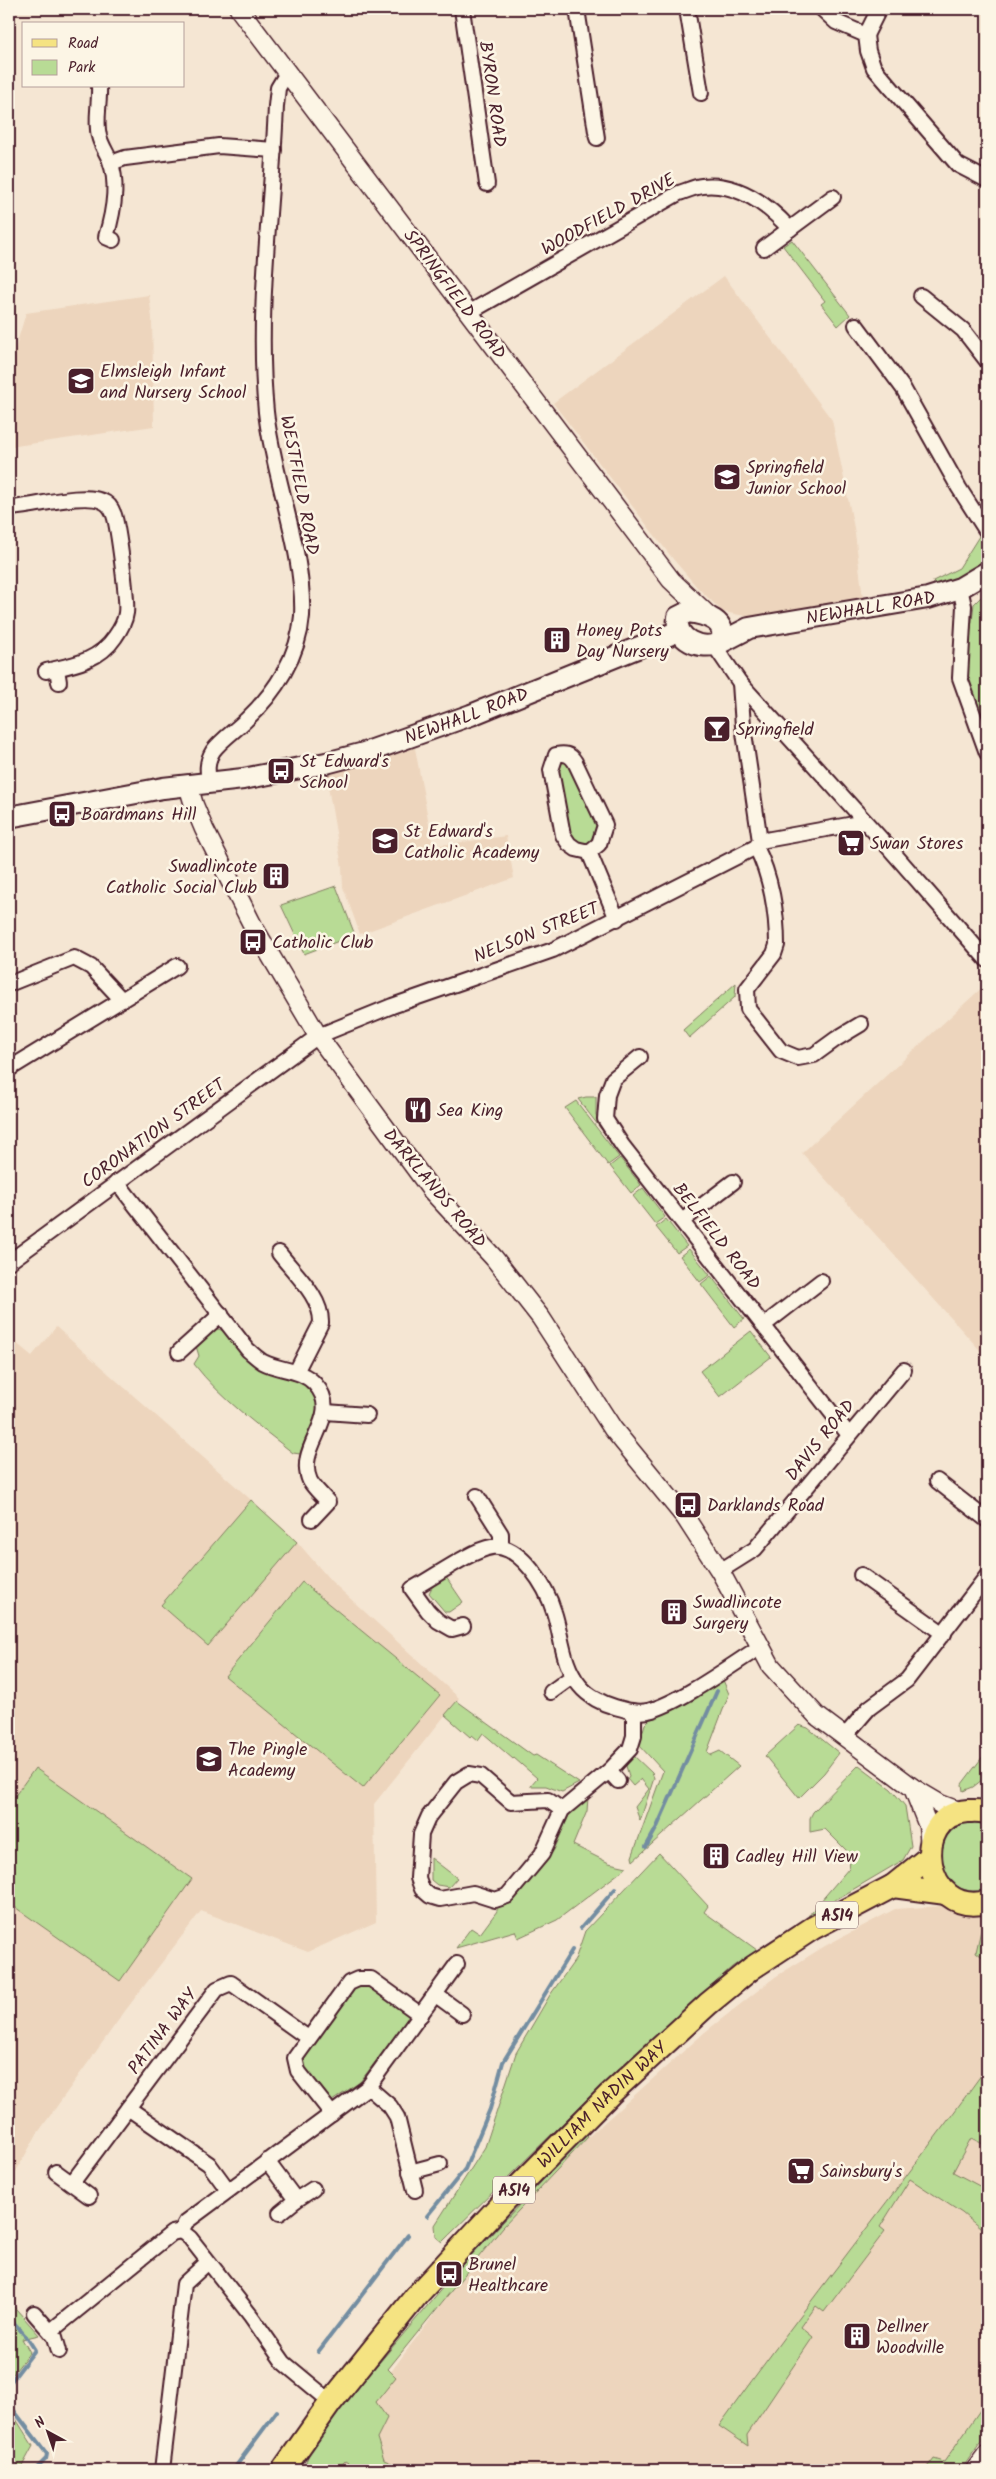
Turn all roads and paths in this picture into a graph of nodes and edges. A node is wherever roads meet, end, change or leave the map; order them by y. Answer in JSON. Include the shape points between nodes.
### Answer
{"nodes":[{"id":1,"x":462,"y":9,"type":"edge"},
{"id":2,"x":577,"y":9,"type":"edge"},
{"id":3,"x":687,"y":9,"type":"edge"},
{"id":4,"x":822,"y":9,"type":"edge"},
{"id":5,"x":879,"y":9,"type":"edge"},
{"id":6,"x":243,"y":11,"type":"edge"},
{"id":7,"x":866,"y":35,"type":"junction"},
{"id":8,"x":287,"y":73,"type":"junction"},
{"id":9,"x":99,"y":88,"type":"edge"},
{"id":10,"x":701,"y":93,"type":"dead end"},
{"id":11,"x":597,"y":138,"type":"dead end"},
{"id":12,"x":274,"y":150,"type":"junction"},
{"id":13,"x":111,"y":163,"type":"junction"},
{"id":14,"x":987,"y":180,"type":"edge"},
{"id":15,"x":488,"y":184,"type":"dead end"},
{"id":16,"x":833,"y":197,"type":"dead end"},
{"id":17,"x":790,"y":229,"type":"junction"},
{"id":18,"x":113,"y":240,"type":"dead end"},
{"id":19,"x":764,"y":248,"type":"dead end"},
{"id":20,"x":922,"y":296,"type":"dead end"},
{"id":21,"x":470,"y":312,"type":"junction"},
{"id":22,"x":856,"y":326,"type":"dead end"},
{"id":23,"x":987,"y":361,"type":"edge"},
{"id":24,"x":9,"y":508,"type":"edge"},
{"id":25,"x":987,"y":532,"type":"edge"},
{"id":26,"x":987,"y":572,"type":"edge"},
{"id":27,"x":671,"y":580,"type":"junction"},
{"id":28,"x":960,"y":588,"type":"junction"},
{"id":29,"x":713,"y":619,"type":"junction"},
{"id":30,"x":678,"y":624,"type":"junction"},
{"id":31,"x":749,"y":628,"type":"junction"},
{"id":32,"x":717,"y":644,"type":"junction"},
{"id":33,"x":54,"y":674,"type":"dead end"},
{"id":34,"x":740,"y":682,"type":"junction"},
{"id":35,"x":987,"y":753,"type":"edge"},
{"id":36,"x":210,"y":784,"type":"junction"},
{"id":37,"x":188,"y":785,"type":"junction"},
{"id":38,"x":9,"y":818,"type":"edge"},
{"id":39,"x":865,"y":822,"type":"junction"},
{"id":40,"x":758,"y":844,"type":"junction"},
{"id":41,"x":589,"y":852,"type":"junction"},
{"id":42,"x":617,"y":919,"type":"junction"},
{"id":43,"x":987,"y":960,"type":"edge"},
{"id":44,"x":178,"y":966,"type":"dead end"},
{"id":45,"x":9,"y":984,"type":"edge"},
{"id":46,"x":122,"y":1000,"type":"junction"},
{"id":47,"x":861,"y":1024,"type":"dead end"},
{"id":48,"x":318,"y":1036,"type":"junction"},
{"id":49,"x":640,"y":1057,"type":"dead end"},
{"id":50,"x":9,"y":1069,"type":"edge"},
{"id":51,"x":117,"y":1182,"type":"junction"},
{"id":52,"x":733,"y":1182,"type":"dead end"},
{"id":53,"x":682,"y":1221,"type":"junction"},
{"id":54,"x":279,"y":1253,"type":"dead end"},
{"id":55,"x":9,"y":1262,"type":"edge"},
{"id":56,"x":822,"y":1281,"type":"dead end"},
{"id":57,"x":221,"y":1314,"type":"junction"},
{"id":58,"x":764,"y":1325,"type":"junction"},
{"id":59,"x":179,"y":1352,"type":"dead end"},
{"id":60,"x":904,"y":1370,"type":"dead end"},
{"id":61,"x":296,"y":1372,"type":"junction"},
{"id":62,"x":326,"y":1412,"type":"junction"},
{"id":63,"x":367,"y":1415,"type":"dead end"},
{"id":64,"x":849,"y":1435,"type":"junction"},
{"id":65,"x":937,"y":1481,"type":"dead end"},
{"id":66,"x":478,"y":1496,"type":"dead end"},
{"id":67,"x":312,"y":1519,"type":"dead end"},
{"id":68,"x":987,"y":1520,"type":"edge"},
{"id":69,"x":501,"y":1548,"type":"junction"},
{"id":70,"x":720,"y":1572,"type":"junction"},
{"id":71,"x":861,"y":1575,"type":"dead end"},
{"id":72,"x":987,"y":1576,"type":"edge"},
{"id":73,"x":463,"y":1626,"type":"dead end"},
{"id":74,"x":944,"y":1634,"type":"junction"},
{"id":75,"x":760,"y":1647,"type":"junction"},
{"id":76,"x":573,"y":1676,"type":"junction"},
{"id":77,"x":551,"y":1692,"type":"dead end"},
{"id":78,"x":634,"y":1712,"type":"junction"},
{"id":79,"x":844,"y":1737,"type":"junction"},
{"id":80,"x":913,"y":1788,"type":"junction"},
{"id":81,"x":987,"y":1795,"type":"edge"},
{"id":82,"x":562,"y":1810,"type":"junction"},
{"id":83,"x":973,"y":1812,"type":"edge"},
{"id":84,"x":930,"y":1851,"type":"junction"},
{"id":85,"x":893,"y":1886,"type":"junction"},
{"id":86,"x":946,"y":1892,"type":"junction"},
{"id":87,"x":987,"y":1902,"type":"edge"},
{"id":88,"x":457,"y":1964,"type":"dead end"},
{"id":89,"x":436,"y":1995,"type":"junction"},
{"id":90,"x":421,"y":2014,"type":"junction"},
{"id":91,"x":462,"y":2014,"type":"dead end"},
{"id":92,"x":308,"y":2038,"type":"junction"},
{"id":93,"x":368,"y":2087,"type":"junction"},
{"id":94,"x":128,"y":2108,"type":"junction"},
{"id":95,"x":332,"y":2114,"type":"junction"},
{"id":96,"x":267,"y":2161,"type":"junction"},
{"id":97,"x":440,"y":2164,"type":"dead end"},
{"id":98,"x":56,"y":2172,"type":"dead end"},
{"id":99,"x":410,"y":2172,"type":"junction"},
{"id":100,"x":72,"y":2184,"type":"junction"},
{"id":101,"x":228,"y":2190,"type":"junction"},
{"id":102,"x":313,"y":2190,"type":"dead end"},
{"id":103,"x":415,"y":2190,"type":"dead end"},
{"id":104,"x":89,"y":2196,"type":"dead end"},
{"id":105,"x":296,"y":2200,"type":"junction"},
{"id":106,"x":280,"y":2213,"type":"dead end"},
{"id":107,"x":181,"y":2231,"type":"junction"},
{"id":108,"x":208,"y":2262,"type":"junction"},
{"id":109,"x":34,"y":2313,"type":"dead end"},
{"id":110,"x":51,"y":2331,"type":"junction"},
{"id":111,"x":59,"y":2351,"type":"dead end"},
{"id":112,"x":331,"y":2402,"type":"junction"},
{"id":113,"x":987,"y":2454,"type":"edge"},
{"id":114,"x":162,"y":2470,"type":"edge"},
{"id":115,"x":282,"y":2470,"type":"edge"},
{"id":116,"x":975,"y":2470,"type":"edge"}],
"edges":[{"from":1,"to":15,"type":"street","name":"BYRON ROAD"},
{"from":2,"to":11,"type":"street"},
{"from":3,"to":10,"type":"street"},
{"from":4,"to":7,"type":"street","via":[[836,22]]},
{"from":5,"to":7,"type":"street"},
{"from":6,"to":8,"type":"street","name":"SPRINGFIELD ROAD"},
{"from":7,"to":14,"type":"street","via":[[874,68],[958,165]]},
{"from":8,"to":12,"type":"street","name":"WESTFIELD ROAD","via":[[278,88]]},
{"from":8,"to":21,"type":"street","name":"SPRINGFIELD ROAD"},
{"from":9,"to":13,"type":"street","via":[[99,132]]},
{"from":12,"to":13,"type":"street","via":[[219,146],[125,158]]},
{"from":12,"to":36,"type":"street","name":"WESTFIELD ROAD","via":[[264,301],[264,375],[270,444],[295,552],[302,616],[293,654],[276,685],[264,702],[213,750],[206,770]]},
{"from":13,"to":18,"type":"street","via":[[114,197],[106,237]]},
{"from":16,"to":17,"type":"street"},
{"from":17,"to":19,"type":"street"},
{"from":17,"to":21,"type":"street","name":"WOODFIELD DRIVE","via":[[774,211],[749,195],[702,186],[679,193]]},
{"from":20,"to":23,"type":"street","via":[[964,330]]},
{"from":21,"to":27,"type":"street","name":"SPRINGFIELD ROAD"},
{"from":22,"to":25,"type":"street","via":[[903,388]]},
{"from":24,"to":33,"type":"street","via":[[96,498],[105,501],[115,517],[126,598],[125,618],[115,637],[94,657]]},
{"from":26,"to":28,"type":"main road","name":"NEWHALL ROAD"},
{"from":27,"to":29,"type":"street","name":"SPRINGFIELD ROAD"},
{"from":27,"to":30,"type":"street","name":"SPRINGFIELD ROAD"},
{"from":28,"to":31,"type":"main road","name":"NEWHALL ROAD","via":[[920,600]]},
{"from":28,"to":35,"type":"street","via":[[964,606],[960,678]]},
{"from":29,"to":30,"type":"main road","name":"NEWHALL ROAD","via":[[688,612]]},
{"from":29,"to":31,"type":"main road","name":"NEWHALL ROAD"},
{"from":29,"to":32,"type":"main road","via":[[722,629],[723,636]]},
{"from":30,"to":32,"type":"main road","via":[[684,638],[694,643]]},
{"from":30,"to":36,"type":"main road","name":"NEWHALL ROAD","via":[[406,739],[326,763]]},
{"from":31,"to":32,"type":"main road","name":"NEWHALL ROAD"},
{"from":32,"to":34,"type":"street"},
{"from":34,"to":39,"type":"street"},
{"from":34,"to":40,"type":"street"},
{"from":36,"to":37,"type":"main road","name":"NEWHALL ROAD"},
{"from":37,"to":38,"type":"main road","name":"NEWHALL ROAD","via":[[136,792]]},
{"from":37,"to":48,"type":"street","name":"DARKLANDS ROAD","via":[[204,829],[253,926]]},
{"from":39,"to":40,"type":"street","name":"NELSON STREET"},
{"from":39,"to":43,"type":"street"},
{"from":40,"to":42,"type":"street","name":"NELSON STREET"},
{"from":40,"to":47,"type":"street","via":[[769,883],[777,946],[747,989],[748,1009],[781,1051],[798,1058],[814,1055]]},
{"from":41,"to":41,"type":"street","via":[[599,844],[606,825],[571,756],[556,755],[551,770],[563,835],[576,849]]},
{"from":41,"to":42,"type":"street"},
{"from":42,"to":48,"type":"street","name":"NELSON STREET","via":[[553,950],[392,1006]]},
{"from":44,"to":46,"type":"street"},
{"from":45,"to":46,"type":"street","via":[[74,958],[91,967]]},
{"from":46,"to":50,"type":"street"},
{"from":48,"to":51,"type":"street","name":"CORONATION STREET"},
{"from":48,"to":70,"type":"street","name":"DARKLANDS ROAD","via":[[432,1191],[494,1258],[541,1318],[608,1422],[685,1517]]},
{"from":49,"to":53,"type":"street","name":"BELFIELD ROAD","via":[[613,1079],[607,1095],[605,1119]]},
{"from":51,"to":55,"type":"street","name":"CORONATION STREET"},
{"from":51,"to":57,"type":"street"},
{"from":52,"to":53,"type":"street"},
{"from":53,"to":58,"type":"street","name":"BELFIELD ROAD"},
{"from":54,"to":61,"type":"street","via":[[318,1303],[321,1314],[321,1322]]},
{"from":56,"to":58,"type":"street"},
{"from":57,"to":59,"type":"street"},
{"from":57,"to":61,"type":"street","via":[[248,1350],[264,1362]]},
{"from":58,"to":64,"type":"street","name":"BELFIELD ROAD"},
{"from":60,"to":64,"type":"street","name":"DAVIS ROAD"},
{"from":61,"to":62,"type":"street","via":[[314,1382],[323,1395]]},
{"from":62,"to":63,"type":"street"},
{"from":62,"to":67,"type":"street","via":[[312,1441],[308,1462],[310,1481],[328,1502]]},
{"from":64,"to":70,"type":"street","name":"DAVIS ROAD","via":[[755,1549]]},
{"from":65,"to":68,"type":"street"},
{"from":66,"to":69,"type":"street","via":[[502,1534]]},
{"from":69,"to":73,"type":"street","via":[[480,1551],[412,1589],[438,1621],[452,1629]]},
{"from":69,"to":76,"type":"street","via":[[516,1554],[540,1583],[554,1610],[565,1658]]},
{"from":70,"to":75,"type":"street","name":"DARKLANDS ROAD"},
{"from":71,"to":74,"type":"street"},
{"from":72,"to":74,"type":"street"},
{"from":74,"to":79,"type":"street","via":[[907,1680],[869,1708]]},
{"from":75,"to":78,"type":"street","via":[[666,1704]]},
{"from":75,"to":79,"type":"street","name":"DARKLANDS ROAD","via":[[807,1707]]},
{"from":76,"to":77,"type":"street"},
{"from":76,"to":78,"type":"street","via":[[580,1687],[606,1705]]},
{"from":78,"to":82,"type":"street","via":[[634,1736],[630,1749],[614,1776]]},
{"from":79,"to":80,"type":"street","name":"DARKLANDS ROAD"},
{"from":80,"to":83,"type":"street","name":"DARKLANDS ROAD","via":[[940,1804]]},
{"from":80,"to":84,"type":"street","via":[[928,1826]]},
{"from":81,"to":83,"type":"main road","name":"WILLIAM NADIN WAY"},
{"from":82,"to":82,"type":"street","via":[[542,1854],[508,1896],[495,1900],[474,1893],[440,1899],[422,1889],[418,1878],[421,1834],[440,1802],[456,1782],[469,1774],[481,1776],[511,1802],[548,1800]]},
{"from":83,"to":84,"type":"main road","name":"WILLIAM NADIN WAY","via":[[941,1825]]},
{"from":84,"to":85,"type":"main road","name":"WILLIAM NADIN WAY","number":"A514"},
{"from":84,"to":86,"type":"main road","via":[[930,1867]]},
{"from":85,"to":86,"type":"main road"},
{"from":85,"to":112,"type":"main road","name":"WILLIAM NADIN WAY","number":"A514","via":[[813,1928],[752,1968],[667,2040],[494,2211],[416,2296]]},
{"from":86,"to":87,"type":"main road","via":[[955,1900],[966,1903]]},
{"from":88,"to":89,"type":"street"},
{"from":89,"to":90,"type":"street"},
{"from":89,"to":91,"type":"street"},
{"from":90,"to":92,"type":"street","via":[[371,1979],[358,1979],[350,1983]]},
{"from":90,"to":93,"type":"street"},
{"from":92,"to":94,"type":"street","name":"PATINA WAY","via":[[231,1983],[226,1984],[217,1988]]},
{"from":92,"to":95,"type":"street","via":[[295,2058],[298,2071]]},
{"from":93,"to":95,"type":"street"},
{"from":93,"to":99,"type":"street","via":[[398,2117]]},
{"from":94,"to":100,"type":"street","name":"PATINA WAY"},
{"from":94,"to":101,"type":"street","via":[[209,2164]]},
{"from":95,"to":96,"type":"street"},
{"from":96,"to":101,"type":"street"},
{"from":96,"to":105,"type":"street"},
{"from":97,"to":99,"type":"street"},
{"from":98,"to":100,"type":"street"},
{"from":99,"to":103,"type":"street"},
{"from":100,"to":104,"type":"street"},
{"from":101,"to":107,"type":"street","via":[[186,2222]]},
{"from":102,"to":105,"type":"street"},
{"from":105,"to":106,"type":"street"},
{"from":107,"to":108,"type":"street"},
{"from":107,"to":110,"type":"street","via":[[172,2233]]},
{"from":108,"to":112,"type":"street","via":[[284,2363]]},
{"from":108,"to":114,"type":"street","via":[[184,2284]]},
{"from":109,"to":110,"type":"street"},
{"from":110,"to":111,"type":"street"},
{"from":112,"to":115,"type":"main road","name":"WILLIAM NADIN WAY","number":"A514"},
{"from":113,"to":116,"type":"street"}]}
